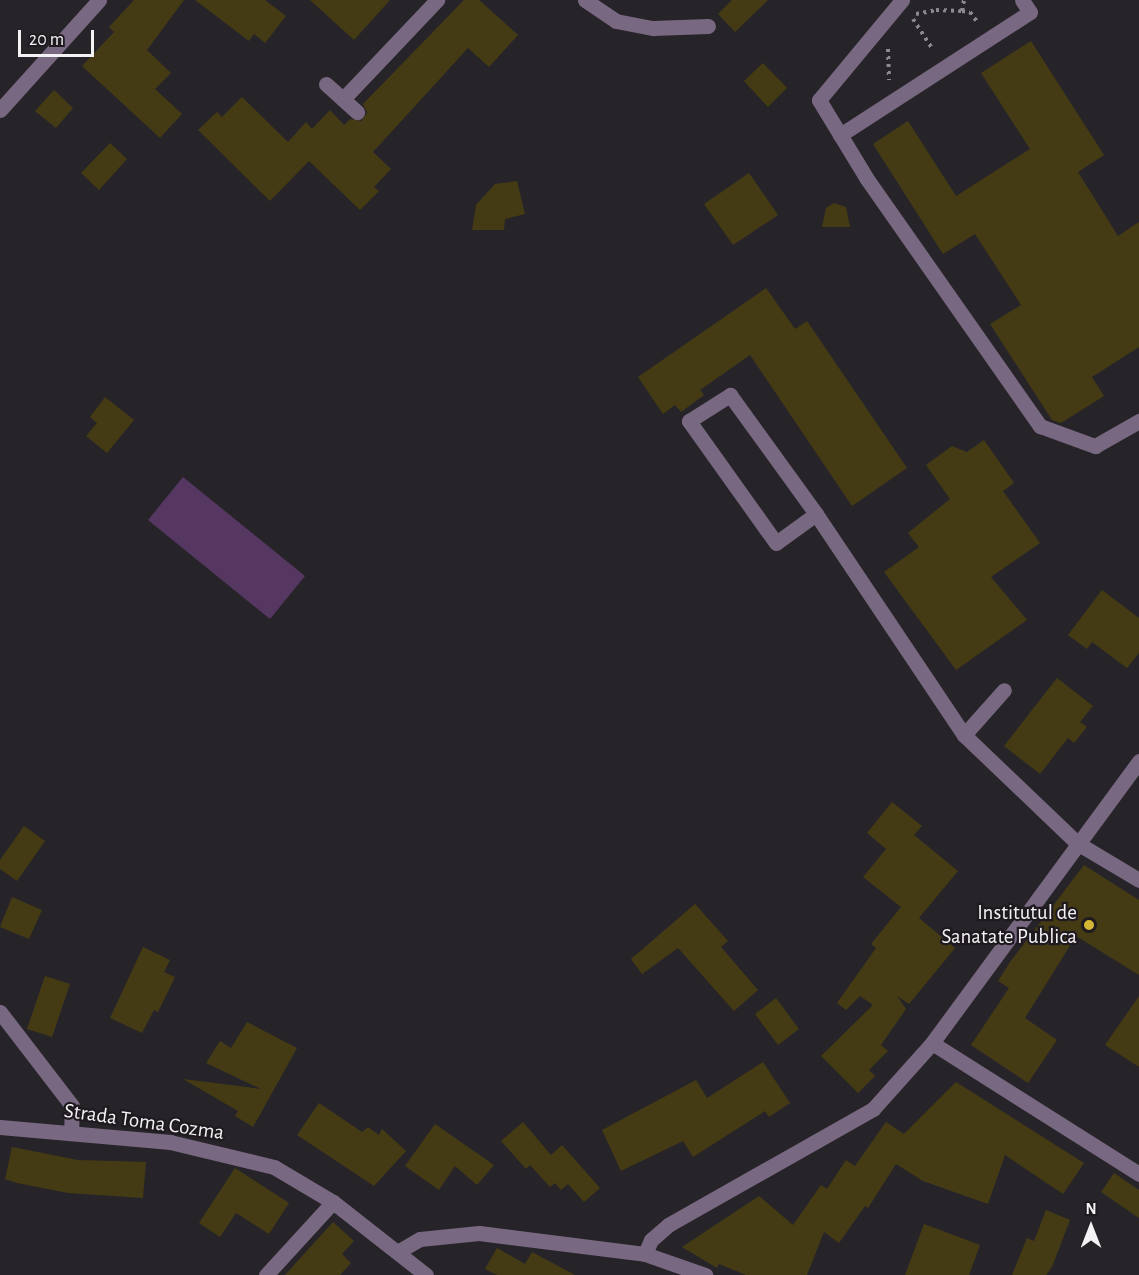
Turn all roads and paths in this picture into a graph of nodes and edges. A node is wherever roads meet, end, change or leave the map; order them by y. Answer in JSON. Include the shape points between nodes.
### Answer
{"nodes":[{"id":1,"x":99,"y":0,"type":"edge"},
{"id":2,"x":437,"y":0,"type":"edge"},
{"id":3,"x":585,"y":0,"type":"edge"},
{"id":4,"x":902,"y":0,"type":"edge"},
{"id":5,"x":964,"y":0,"type":"edge"},
{"id":6,"x":1022,"y":0,"type":"edge"},
{"id":7,"x":962,"y":11,"type":"junction"},
{"id":8,"x":911,"y":15,"type":"junction"},
{"id":9,"x":905,"y":23,"type":"dead end"},
{"id":10,"x":708,"y":26,"type":"dead end"},
{"id":11,"x":894,"y":38,"type":"dead end"},
{"id":12,"x":991,"y":38,"type":"junction"},
{"id":13,"x":945,"y":68,"type":"junction"},
{"id":14,"x":326,"y":84,"type":"dead end"},
{"id":15,"x":343,"y":99,"type":"junction"},
{"id":16,"x":892,"y":102,"type":"junction"},
{"id":17,"x":0,"y":110,"type":"edge"},
{"id":18,"x":357,"y":112,"type":"dead end"},
{"id":19,"x":840,"y":135,"type":"junction"},
{"id":20,"x":1139,"y":421,"type":"edge"},
{"id":21,"x":816,"y":514,"type":"junction"},
{"id":22,"x":1004,"y":690,"type":"dead end"},
{"id":23,"x":964,"y":735,"type":"junction"},
{"id":24,"x":1138,"y":765,"type":"edge"},
{"id":25,"x":1077,"y":843,"type":"junction"},
{"id":26,"x":1139,"y":880,"type":"edge"},
{"id":27,"x":0,"y":1012,"type":"edge"},
{"id":28,"x":932,"y":1043,"type":"junction"},
{"id":29,"x":0,"y":1127,"type":"edge"},
{"id":30,"x":71,"y":1132,"type":"junction"},
{"id":31,"x":1139,"y":1174,"type":"edge"},
{"id":32,"x":333,"y":1202,"type":"junction"},
{"id":33,"x":399,"y":1251,"type":"junction"},
{"id":34,"x":645,"y":1254,"type":"junction"},
{"id":35,"x":266,"y":1275,"type":"edge"},
{"id":36,"x":426,"y":1275,"type":"edge"},
{"id":37,"x":705,"y":1275,"type":"edge"}],
"edges":[{"from":1,"to":17,"type":"street"},
{"from":2,"to":15,"type":"street"},
{"from":3,"to":10,"type":"street","via":[[616,21],[653,28]]},
{"from":4,"to":19,"type":"street","via":[[819,100]]},
{"from":5,"to":7,"type":"path"},
{"from":6,"to":12,"type":"street","via":[[1030,12]]},
{"from":7,"to":8,"type":"path","via":[[936,9]]},
{"from":7,"to":12,"type":"path","via":[[970,12]]},
{"from":8,"to":9,"type":"path"},
{"from":8,"to":13,"type":"path"},
{"from":11,"to":16,"type":"path","via":[[888,47]]},
{"from":12,"to":13,"type":"street"},
{"from":13,"to":16,"type":"street"},
{"from":14,"to":15,"type":"street"},
{"from":15,"to":18,"type":"street"},
{"from":16,"to":19,"type":"street"},
{"from":19,"to":20,"type":"street","via":[[1040,426],[1095,446]]},
{"from":21,"to":21,"type":"street","via":[[730,395],[689,421],[776,543]]},
{"from":21,"to":23,"type":"street"},
{"from":22,"to":23,"type":"street"},
{"from":23,"to":25,"type":"street"},
{"from":24,"to":25,"type":"street"},
{"from":25,"to":26,"type":"street"},
{"from":25,"to":28,"type":"street"},
{"from":27,"to":30,"type":"street","via":[[72,1106]]},
{"from":28,"to":31,"type":"street"},
{"from":28,"to":34,"type":"street","via":[[873,1109],[668,1225],[651,1240]]},
{"from":29,"to":30,"type":"street","name":"Strada Toma Cozma"},
{"from":30,"to":32,"type":"street","name":"Strada Toma Cozma","via":[[170,1142],[236,1156],[274,1167]]},
{"from":32,"to":33,"type":"street","name":"Strada Toma Cozma"},
{"from":32,"to":35,"type":"street"},
{"from":33,"to":34,"type":"street","via":[[420,1239],[479,1233]]},
{"from":33,"to":36,"type":"street","name":"Strada Toma Cozma"},
{"from":34,"to":37,"type":"street"}]}
